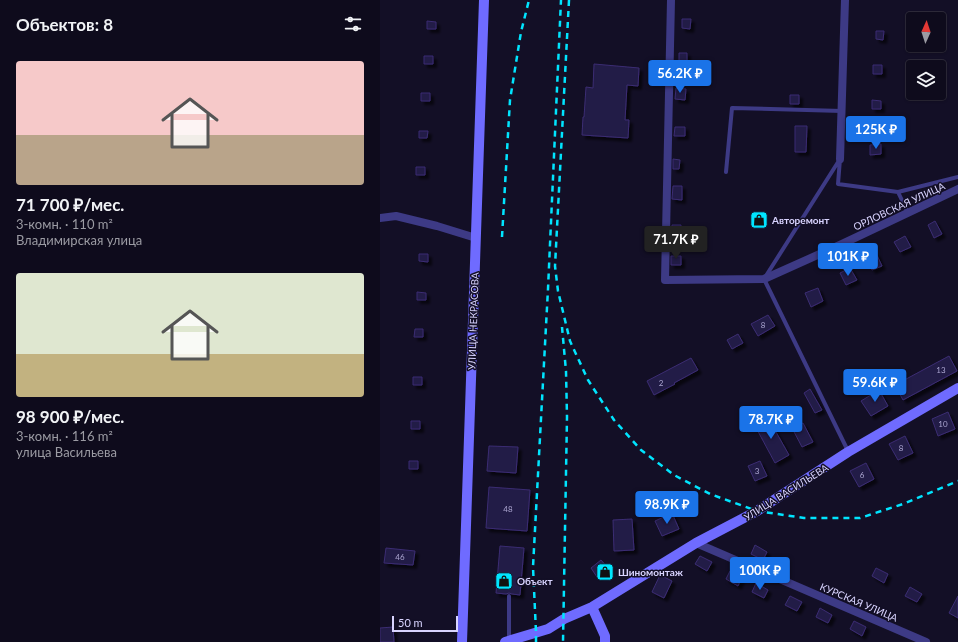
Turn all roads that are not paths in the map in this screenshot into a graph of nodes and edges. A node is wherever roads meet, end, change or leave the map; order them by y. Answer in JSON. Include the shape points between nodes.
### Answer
{"nodes":[{"id":1,"x":484,"y":0,"type":"edge"},
{"id":2,"x":671,"y":0,"type":"edge"},
{"id":3,"x":845,"y":0,"type":"edge"},
{"id":4,"x":842,"y":110,"type":"junction"},
{"id":5,"x":840,"y":159,"type":"junction"},
{"id":6,"x":726,"y":172,"type":"dead end"},
{"id":7,"x":958,"y":177,"type":"edge"},
{"id":8,"x":958,"y":189,"type":"edge"},
{"id":9,"x":898,"y":192,"type":"junction"},
{"id":10,"x":908,"y":213,"type":"junction"},
{"id":11,"x":380,"y":218,"type":"edge"},
{"id":12,"x":476,"y":238,"type":"junction"},
{"id":13,"x":764,"y":279,"type":"junction"},
{"id":14,"x":958,"y":388,"type":"edge"},
{"id":15,"x":848,"y":452,"type":"junction"},
{"id":16,"x":696,"y":543,"type":"junction"},
{"id":17,"x":509,"y":596,"type":"dead end"},
{"id":18,"x":592,"y":607,"type":"junction"},
{"id":19,"x":507,"y":641,"type":"edge"},
{"id":20,"x":462,"y":642,"type":"edge"},
{"id":21,"x":606,"y":642,"type":"edge"},
{"id":22,"x":926,"y":642,"type":"edge"}],
"edges":[{"from":1,"to":12,"type":"street","name":"УЛИЦА НЕКРАСОВА"},
{"from":2,"to":13,"type":"street","name":"ОРЛОВСКАЯ УЛИЦА","via":[[665,280]]},
{"from":3,"to":4,"type":"street"},
{"from":4,"to":5,"type":"street"},
{"from":4,"to":6,"type":"lane","via":[[732,108]]},
{"from":5,"to":9,"type":"lane","via":[[838,184]]},
{"from":5,"to":13,"type":"lane"},
{"from":7,"to":9,"type":"lane"},
{"from":8,"to":10,"type":"street","name":"ОРЛОВСКАЯ УЛИЦА"},
{"from":9,"to":10,"type":"lane"},
{"from":10,"to":13,"type":"street","name":"ОРЛОВСКАЯ УЛИЦА"},
{"from":11,"to":12,"type":"street","via":[[396,216]]},
{"from":12,"to":20,"type":"street","name":"УЛИЦА НЕКРАСОВА"},
{"from":13,"to":15,"type":"lane"},
{"from":14,"to":15,"type":"street","name":"УЛИЦА ВАСИЛЬЕВА"},
{"from":15,"to":16,"type":"street","name":"УЛИЦА ВАСИЛЬЕВА","via":[[757,512]]},
{"from":16,"to":18,"type":"street","name":"УЛИЦА ВАСИЛЬЕВА"},
{"from":16,"to":22,"type":"street","name":"КУРСКАЯ УЛИЦА"},
{"from":17,"to":19,"type":"lane"},
{"from":18,"to":19,"type":"street","name":"УЛИЦА ВАСИЛЬЕВА","via":[[548,629]]},
{"from":18,"to":21,"type":"street"}]}
